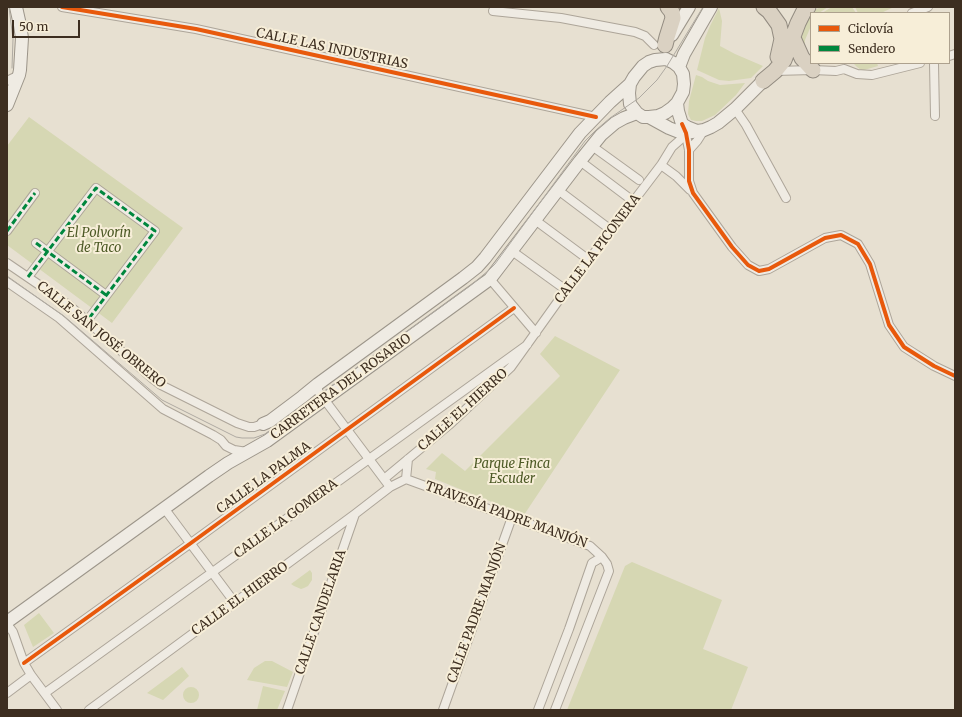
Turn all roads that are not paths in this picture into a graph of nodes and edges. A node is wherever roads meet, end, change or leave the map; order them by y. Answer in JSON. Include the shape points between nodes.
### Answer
{"nodes":[{"id":1,"x":16,"y":7,"type":"edge"},
{"id":2,"x":62,"y":7,"type":"edge"},
{"id":3,"x":668,"y":7,"type":"edge"},
{"id":4,"x":764,"y":7,"type":"edge"},
{"id":5,"x":808,"y":7,"type":"edge"},
{"id":6,"x":928,"y":7,"type":"edge"},
{"id":7,"x":688,"y":8,"type":"edge"},
{"id":8,"x":709,"y":9,"type":"edge"},
{"id":9,"x":493,"y":11,"type":"dead end"},
{"id":10,"x":915,"y":12,"type":"edge"},
{"id":11,"x":793,"y":38,"type":"junction"},
{"id":12,"x":660,"y":45,"type":"junction"},
{"id":13,"x":655,"y":60,"type":"junction"},
{"id":14,"x":916,"y":64,"type":"edge"},
{"id":15,"x":934,"y":64,"type":"edge"},
{"id":16,"x":845,"y":66,"type":"edge"},
{"id":17,"x":679,"y":68,"type":"junction"},
{"id":18,"x":813,"y":70,"type":"junction"},
{"id":19,"x":19,"y":75,"type":"junction"},
{"id":20,"x":770,"y":77,"type":"junction"},
{"id":21,"x":7,"y":81,"type":"edge"},
{"id":22,"x":630,"y":84,"type":"junction"},
{"id":23,"x":677,"y":103,"type":"junction"},
{"id":24,"x":7,"y":105,"type":"edge"},
{"id":25,"x":735,"y":109,"type":"junction"},
{"id":26,"x":637,"y":113,"type":"junction"},
{"id":27,"x":596,"y":116,"type":"junction"},
{"id":28,"x":935,"y":116,"type":"dead end"},
{"id":29,"x":649,"y":118,"type":"junction"},
{"id":30,"x":690,"y":130,"type":"junction"},
{"id":31,"x":592,"y":146,"type":"junction"},
{"id":32,"x":689,"y":150,"type":"junction"},
{"id":33,"x":580,"y":161,"type":"junction"},
{"id":34,"x":661,"y":165,"type":"junction"},
{"id":35,"x":639,"y":180,"type":"dead end"},
{"id":36,"x":558,"y":190,"type":"junction"},
{"id":37,"x":693,"y":193,"type":"junction"},
{"id":38,"x":35,"y":194,"type":"dead end"},
{"id":39,"x":786,"y":198,"type":"dead end"},
{"id":40,"x":634,"y":201,"type":"junction"},
{"id":41,"x":535,"y":220,"type":"junction"},
{"id":42,"x":611,"y":230,"type":"junction"},
{"id":43,"x":7,"y":231,"type":"edge"},
{"id":44,"x":36,"y":243,"type":"dead end"},
{"id":45,"x":48,"y":251,"type":"junction"},
{"id":46,"x":512,"y":251,"type":"junction"},
{"id":47,"x":589,"y":260,"type":"junction"},
{"id":48,"x":7,"y":262,"type":"edge"},
{"id":49,"x":28,"y":277,"type":"junction"},
{"id":50,"x":490,"y":279,"type":"junction"},
{"id":51,"x":7,"y":282,"type":"edge"},
{"id":52,"x":566,"y":290,"type":"junction"},
{"id":53,"x":106,"y":295,"type":"junction"},
{"id":54,"x":514,"y":308,"type":"junction"},
{"id":55,"x":87,"y":321,"type":"junction"},
{"id":56,"x":536,"y":333,"type":"junction"},
{"id":57,"x":527,"y":346,"type":"junction"},
{"id":58,"x":955,"y":376,"type":"edge"},
{"id":59,"x":318,"y":384,"type":"junction"},
{"id":60,"x":473,"y":384,"type":"junction"},
{"id":61,"x":478,"y":398,"type":"junction"},
{"id":62,"x":324,"y":400,"type":"junction"},
{"id":63,"x":263,"y":424,"type":"joint"},
{"id":64,"x":346,"y":430,"type":"junction"},
{"id":65,"x":246,"y":452,"type":"junction"},
{"id":66,"x":369,"y":459,"type":"junction"},
{"id":67,"x":408,"y":459,"type":"junction"},
{"id":68,"x":384,"y":479,"type":"junction"},
{"id":69,"x":406,"y":479,"type":"junction"},
{"id":70,"x":390,"y":487,"type":"junction"},
{"id":71,"x":164,"y":508,"type":"junction"},
{"id":72,"x":355,"y":514,"type":"junction"},
{"id":73,"x":512,"y":517,"type":"junction"},
{"id":74,"x":191,"y":543,"type":"junction"},
{"id":75,"x":602,"y":557,"type":"junction"},
{"id":76,"x":212,"y":572,"type":"junction"},
{"id":77,"x":235,"y":603,"type":"junction"},
{"id":78,"x":7,"y":623,"type":"edge"},
{"id":79,"x":24,"y":663,"type":"junction"},
{"id":80,"x":31,"y":675,"type":"junction"},
{"id":81,"x":7,"y":693,"type":"edge"},
{"id":82,"x":45,"y":694,"type":"junction"},
{"id":83,"x":57,"y":710,"type":"edge"},
{"id":84,"x":89,"y":710,"type":"edge"},
{"id":85,"x":287,"y":710,"type":"edge"},
{"id":86,"x":443,"y":710,"type":"edge"},
{"id":87,"x":538,"y":710,"type":"edge"},
{"id":88,"x":555,"y":710,"type":"edge"}],
"edges":[{"from":1,"to":19,"type":"main road","via":[[22,38]]},
{"from":2,"to":27,"type":"street","name":"CALLE LAS INDUSTRIAS","via":[[196,29]]},
{"from":3,"to":12,"type":"highway","via":[[672,12],[672,18],[667,37]]},
{"from":4,"to":20,"type":"highway","via":[[779,25],[782,39]]},
{"from":5,"to":11,"type":"highway","via":[[798,23]]},
{"from":6,"to":10,"type":"street"},
{"from":7,"to":12,"type":"main road"},
{"from":8,"to":17,"type":"main road"},
{"from":9,"to":12,"type":"street","via":[[561,18],[635,32]]},
{"from":11,"to":18,"type":"highway","via":[[802,58]]},
{"from":11,"to":20,"type":"highway","via":[[784,60]]},
{"from":12,"to":13,"type":"main road","via":[[662,52]]},
{"from":13,"to":17,"type":"main road","via":[[666,59]]},
{"from":13,"to":22,"type":"main road","via":[[643,66]]},
{"from":14,"to":16,"type":"street","via":[[872,75],[856,74]]},
{"from":15,"to":28,"type":"street"},
{"from":16,"to":18,"type":"street","via":[[836,71]]},
{"from":17,"to":23,"type":"main road","via":[[683,74],[684,84]]},
{"from":18,"to":20,"type":"street"},
{"from":19,"to":21,"type":"street"},
{"from":19,"to":24,"type":"main road"},
{"from":20,"to":25,"type":"main road"},
{"from":22,"to":26,"type":"main road","via":[[630,104]]},
{"from":22,"to":27,"type":"main road","name":"CARRETERA DEL ROSARIO"},
{"from":23,"to":29,"type":"main road","via":[[665,113]]},
{"from":23,"to":30,"type":"main road","via":[[680,118]]},
{"from":25,"to":30,"type":"main road","via":[[711,128]]},
{"from":25,"to":39,"type":"street"},
{"from":26,"to":29,"type":"main road"},
{"from":26,"to":31,"type":"main road","name":"CARRETERA DEL ROSARIO","via":[[615,123]]},
{"from":27,"to":59,"type":"main road","name":"CARRETERA DEL ROSARIO","via":[[580,133],[477,267]]},
{"from":29,"to":30,"type":"main road"},
{"from":30,"to":32,"type":"street"},
{"from":30,"to":32,"type":"street","via":[[697,141]]},
{"from":30,"to":34,"type":"street","name":"CALLE LA PICONERA","via":[[672,147]]},
{"from":31,"to":33,"type":"main road","name":"CARRETERA DEL ROSARIO"},
{"from":31,"to":35,"type":"street"},
{"from":32,"to":37,"type":"street","via":[[688,181]]},
{"from":33,"to":36,"type":"main road","name":"CARRETERA DEL ROSARIO"},
{"from":33,"to":40,"type":"street"},
{"from":34,"to":37,"type":"street"},
{"from":34,"to":40,"type":"street","name":"CALLE LA PICONERA"},
{"from":36,"to":41,"type":"main road","name":"CARRETERA DEL ROSARIO"},
{"from":36,"to":42,"type":"street"},
{"from":37,"to":58,"type":"street","via":[[732,247],[748,265],[759,271],[769,269],[825,238],[841,235],[858,244],[870,264],[889,325],[904,346],[934,366]]},
{"from":38,"to":43,"type":"street"},
{"from":40,"to":42,"type":"street","name":"CALLE LA PICONERA"},
{"from":41,"to":46,"type":"main road","name":"CARRETERA DEL ROSARIO"},
{"from":41,"to":47,"type":"street"},
{"from":42,"to":47,"type":"street","name":"CALLE LA PICONERA"},
{"from":44,"to":45,"type":"street"},
{"from":45,"to":49,"type":"street"},
{"from":45,"to":53,"type":"street"},
{"from":45,"to":53,"type":"street","via":[[96,188],[155,231]]},
{"from":46,"to":50,"type":"main road","name":"CARRETERA DEL ROSARIO"},
{"from":46,"to":52,"type":"street"},
{"from":47,"to":52,"type":"street","name":"CALLE LA PICONERA"},
{"from":48,"to":49,"type":"street","name":"CALLE SAN JOSÉ OBRERO"},
{"from":49,"to":55,"type":"street","name":"CALLE SAN JOSÉ OBRERO"},
{"from":50,"to":54,"type":"street"},
{"from":50,"to":62,"type":"main road","name":"CARRETERA DEL ROSARIO"},
{"from":51,"to":65,"type":"street","name":"CALLE SAN JOSÉ OBRERO","via":[[58,318],[163,409],[213,434],[226,446]]},
{"from":52,"to":56,"type":"street","name":"CALLE LA PICONERA"},
{"from":53,"to":55,"type":"street"},
{"from":54,"to":56,"type":"street"},
{"from":54,"to":64,"type":"street","name":"CALLE LA PALMA"},
{"from":55,"to":63,"type":"street","name":"CALLE SAN JOSÉ OBRERO","via":[[161,385],[237,423],[248,427]]},
{"from":56,"to":57,"type":"street","name":"CALLE EL HIERRO"},
{"from":57,"to":60,"type":"street","name":"CALLE LA GOMERA"},
{"from":57,"to":61,"type":"street","name":"CALLE EL HIERRO","via":[[511,367]]},
{"from":59,"to":62,"type":"street","via":[[318,391]]},
{"from":59,"to":63,"type":"main road","name":"CARRETERA DEL ROSARIO"},
{"from":60,"to":61,"type":"street","via":[[479,392]]},
{"from":60,"to":66,"type":"street","name":"CALLE LA GOMERA"},
{"from":61,"to":67,"type":"street","name":"CALLE EL HIERRO"},
{"from":62,"to":64,"type":"street"},
{"from":62,"to":65,"type":"main road","name":"CARRETERA DEL ROSARIO","via":[[267,441]]},
{"from":64,"to":66,"type":"street"},
{"from":64,"to":74,"type":"street","name":"CALLE LA PALMA"},
{"from":65,"to":71,"type":"main road","name":"CARRETERA DEL ROSARIO"},
{"from":66,"to":68,"type":"street"},
{"from":66,"to":76,"type":"street","name":"CALLE LA GOMERA"},
{"from":67,"to":68,"type":"street","name":"CALLE EL HIERRO"},
{"from":67,"to":69,"type":"street"},
{"from":68,"to":70,"type":"street"},
{"from":69,"to":70,"type":"street","name":"CALLE EL HIERRO"},
{"from":69,"to":73,"type":"street","name":"TRAVESÍA PADRE MANJÓN"},
{"from":70,"to":72,"type":"street","name":"CALLE EL HIERRO"},
{"from":71,"to":74,"type":"street"},
{"from":71,"to":78,"type":"main road","name":"CARRETERA DEL ROSARIO"},
{"from":72,"to":77,"type":"street","name":"CALLE EL HIERRO"},
{"from":72,"to":85,"type":"street","name":"CALLE CANDELARIA"},
{"from":73,"to":75,"type":"street","name":"TRAVESÍA PADRE MANJÓN","via":[[590,546]]},
{"from":73,"to":86,"type":"street","name":"CALLE PADRE MANJÓN"},
{"from":74,"to":76,"type":"street"},
{"from":74,"to":79,"type":"street","name":"CALLE LA PALMA"},
{"from":75,"to":87,"type":"street","via":[[592,564]]},
{"from":75,"to":88,"type":"street","via":[[608,571]]},
{"from":76,"to":77,"type":"street"},
{"from":76,"to":82,"type":"street","name":"CALLE LA GOMERA"},
{"from":77,"to":84,"type":"street","name":"CALLE EL HIERRO"},
{"from":78,"to":79,"type":"street","via":[[13,632]]},
{"from":79,"to":80,"type":"street"},
{"from":80,"to":81,"type":"street"},
{"from":80,"to":82,"type":"street"},
{"from":82,"to":83,"type":"street"}]}
